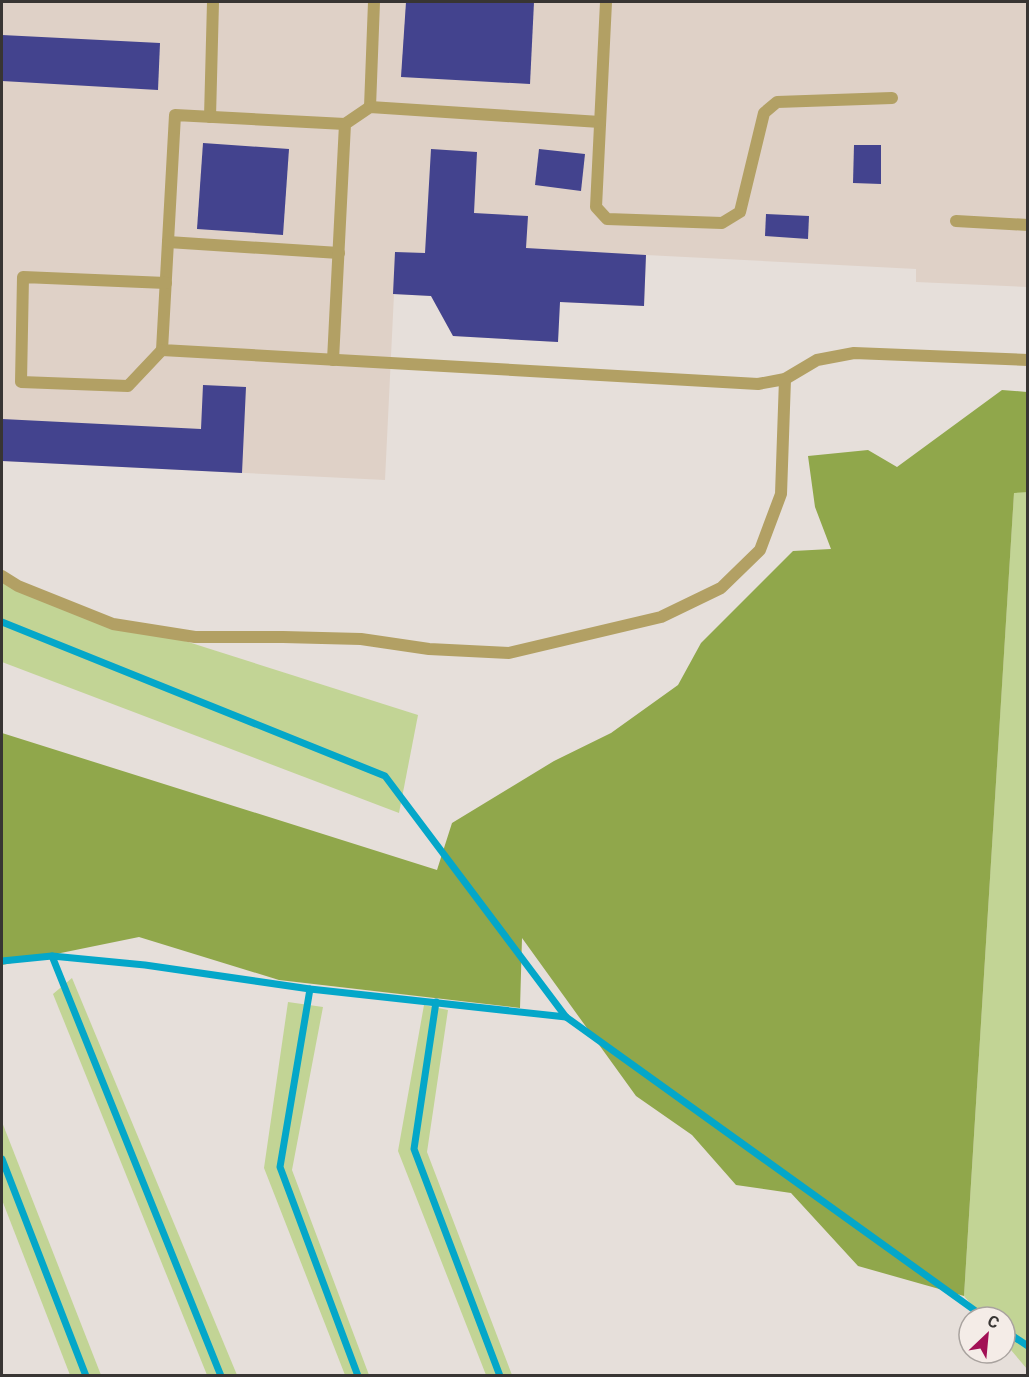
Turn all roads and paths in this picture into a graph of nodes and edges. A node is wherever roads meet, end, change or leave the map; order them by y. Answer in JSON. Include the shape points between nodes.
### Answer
{"nodes":[{"id":1,"x":213,"y":2,"type":"edge"},
{"id":2,"x":374,"y":2,"type":"edge"},
{"id":3,"x":606,"y":2,"type":"edge"},
{"id":4,"x":892,"y":98,"type":"dead end"},
{"id":5,"x":370,"y":107,"type":"junction"},
{"id":6,"x":210,"y":117,"type":"junction"},
{"id":7,"x":600,"y":122,"type":"junction"},
{"id":8,"x":345,"y":124,"type":"junction"},
{"id":9,"x":956,"y":221,"type":"dead end"},
{"id":10,"x":1028,"y":225,"type":"edge"},
{"id":11,"x":168,"y":242,"type":"junction"},
{"id":12,"x":339,"y":253,"type":"junction"},
{"id":13,"x":166,"y":283,"type":"junction"},
{"id":14,"x":162,"y":350,"type":"junction"},
{"id":15,"x":333,"y":360,"type":"junction"},
{"id":16,"x":1028,"y":360,"type":"edge"},
{"id":17,"x":785,"y":379,"type":"junction"},
{"id":18,"x":2,"y":576,"type":"edge"}],
"edges":[{"from":1,"to":6,"type":"lane"},
{"from":2,"to":5,"type":"lane"},
{"from":3,"to":7,"type":"lane"},
{"from":4,"to":7,"type":"lane","via":[[777,102],[764,113],[740,212],[722,223],[607,219],[596,207]]},
{"from":5,"to":7,"type":"lane"},
{"from":5,"to":8,"type":"lane"},
{"from":6,"to":8,"type":"lane"},
{"from":6,"to":11,"type":"lane","via":[[175,115]]},
{"from":8,"to":12,"type":"lane"},
{"from":9,"to":10,"type":"lane"},
{"from":11,"to":12,"type":"lane"},
{"from":11,"to":13,"type":"lane"},
{"from":12,"to":15,"type":"lane"},
{"from":13,"to":14,"type":"lane"},
{"from":13,"to":14,"type":"lane","via":[[23,277],[21,382],[128,386]]},
{"from":14,"to":15,"type":"lane"},
{"from":15,"to":17,"type":"lane","via":[[758,384]]},
{"from":16,"to":17,"type":"lane","via":[[854,353],[817,360]]},
{"from":17,"to":18,"type":"lane","via":[[781,495],[760,550],[722,588],[661,617],[509,653],[429,649],[362,639],[195,637],[113,624]]}]}
